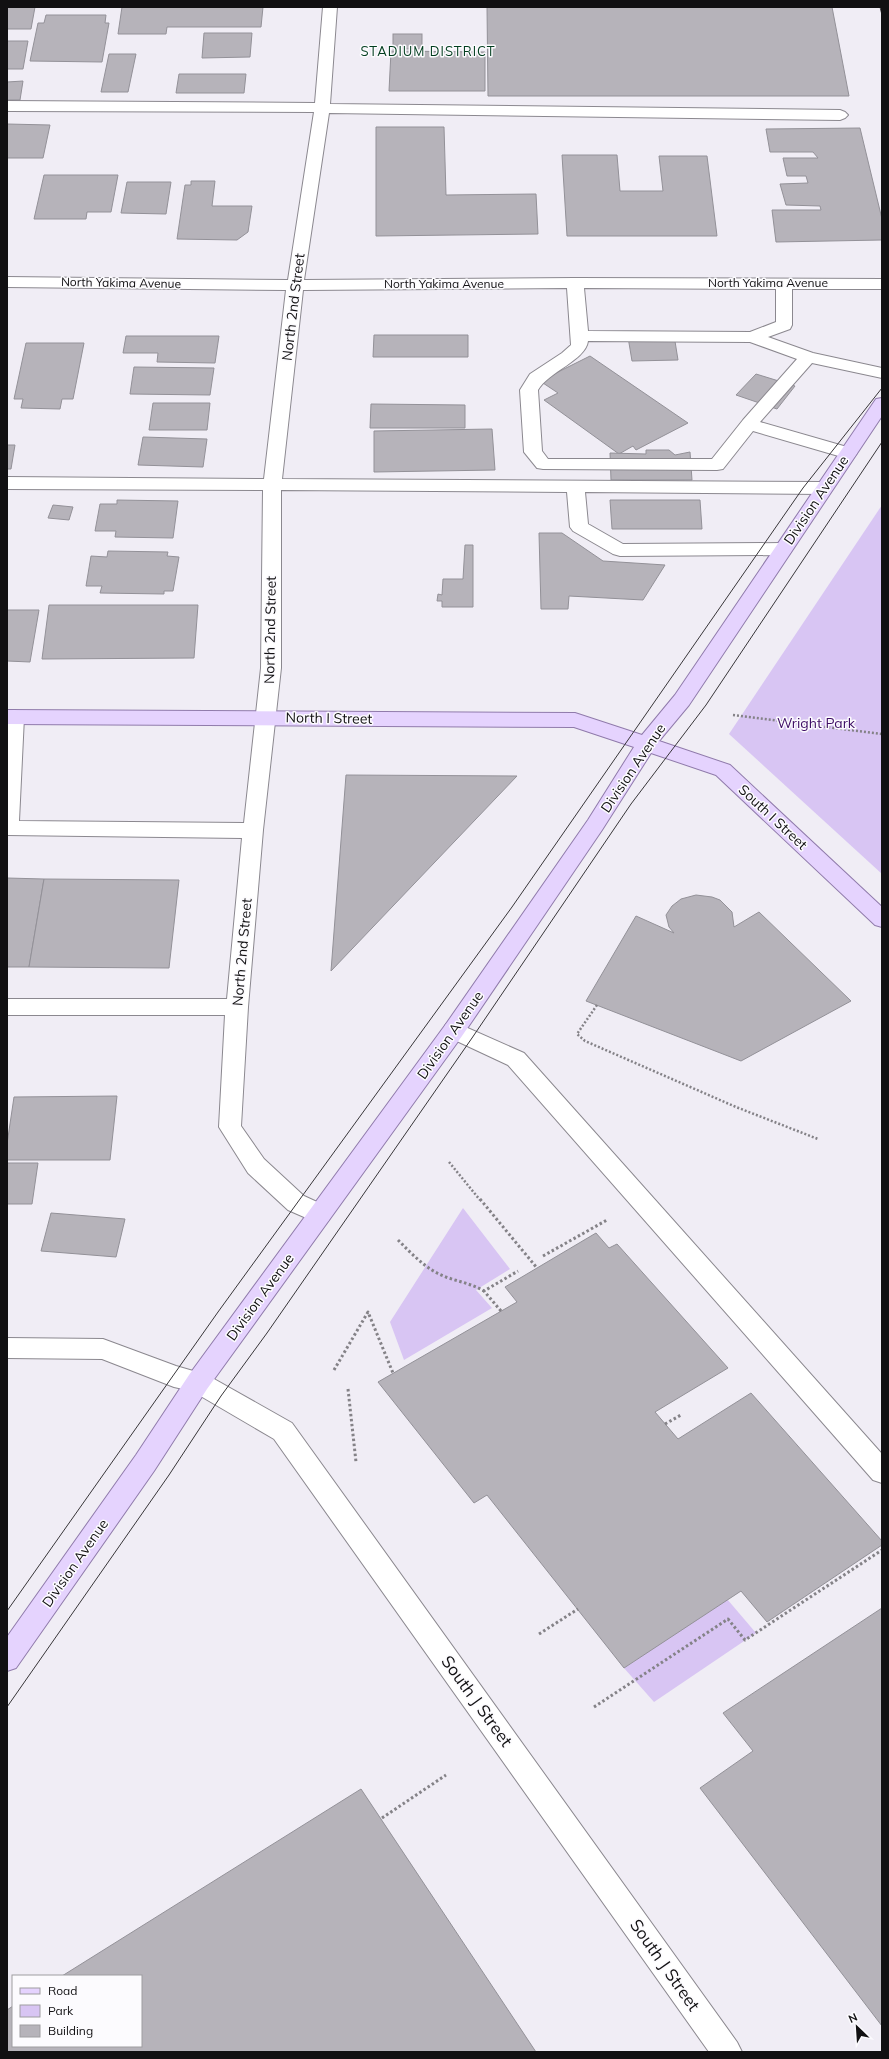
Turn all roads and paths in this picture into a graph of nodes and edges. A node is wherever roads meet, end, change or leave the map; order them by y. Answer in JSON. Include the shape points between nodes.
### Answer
{"nodes":[{"id":1,"x":330,"y":7,"type":"edge"},
{"id":2,"x":7,"y":106,"type":"edge"},
{"id":3,"x":322,"y":108,"type":"junction"},
{"id":4,"x":840,"y":115,"type":"dead end"},
{"id":5,"x":7,"y":282,"type":"edge"},
{"id":6,"x":575,"y":283,"type":"junction"},
{"id":7,"x":784,"y":283,"type":"junction"},
{"id":8,"x":882,"y":284,"type":"edge"},
{"id":9,"x":295,"y":285,"type":"junction"},
{"id":10,"x":580,"y":336,"type":"junction"},
{"id":11,"x":752,"y":337,"type":"junction"},
{"id":12,"x":808,"y":357,"type":"junction"},
{"id":13,"x":882,"y":373,"type":"edge"},
{"id":14,"x":882,"y":403,"type":"edge"},
{"id":15,"x":749,"y":424,"type":"junction"},
{"id":16,"x":848,"y":453,"type":"junction"},
{"id":17,"x":7,"y":483,"type":"edge"},
{"id":18,"x":272,"y":485,"type":"junction"},
{"id":19,"x":576,"y":487,"type":"junction"},
{"id":20,"x":824,"y":488,"type":"junction"},
{"id":21,"x":783,"y":549,"type":"junction"},
{"id":22,"x":733,"y":715,"type":"dead end"},
{"id":23,"x":10,"y":717,"type":"edge"},
{"id":24,"x":267,"y":717,"type":"junction"},
{"id":25,"x":882,"y":734,"type":"edge"},
{"id":26,"x":646,"y":744,"type":"junction"},
{"id":27,"x":253,"y":830,"type":"junction"},
{"id":28,"x":882,"y":919,"type":"edge"},
{"id":29,"x":597,"y":1005,"type":"dead end"},
{"id":30,"x":7,"y":1007,"type":"edge"},
{"id":31,"x":237,"y":1007,"type":"junction"},
{"id":32,"x":454,"y":1030,"type":"junction"},
{"id":33,"x":818,"y":1139,"type":"dead end"},
{"id":34,"x":449,"y":1162,"type":"dead end"},
{"id":35,"x":643,"y":1200,"type":"junction"},
{"id":36,"x":320,"y":1214,"type":"junction"},
{"id":37,"x":398,"y":1240,"type":"dead end"},
{"id":38,"x":543,"y":1256,"type":"dead end"},
{"id":39,"x":537,"y":1268,"type":"dead end"},
{"id":40,"x":518,"y":1270,"type":"dead end"},
{"id":41,"x":484,"y":1291,"type":"junction"},
{"id":42,"x":501,"y":1311,"type":"dead end"},
{"id":43,"x":7,"y":1348,"type":"edge"},
{"id":44,"x":334,"y":1370,"type":"dead end"},
{"id":45,"x":393,"y":1373,"type":"dead end"},
{"id":46,"x":198,"y":1382,"type":"junction"},
{"id":47,"x":681,"y":1415,"type":"dead end"},
{"id":48,"x":665,"y":1424,"type":"dead end"},
{"id":49,"x":882,"y":1472,"type":"edge"},
{"id":50,"x":882,"y":1550,"type":"edge"},
{"id":51,"x":578,"y":1609,"type":"dead end"},
{"id":52,"x":539,"y":1634,"type":"dead end"},
{"id":53,"x":7,"y":1659,"type":"edge"},
{"id":54,"x":594,"y":1707,"type":"dead end"},
{"id":55,"x":446,"y":1775,"type":"dead end"},
{"id":56,"x":382,"y":1818,"type":"dead end"},
{"id":57,"x":727,"y":2052,"type":"edge"}],
"edges":[{"from":1,"to":3,"type":"street","name":"North 2nd Street"},
{"from":2,"to":3,"type":"street"},
{"from":3,"to":4,"type":"street"},
{"from":3,"to":9,"type":"street","name":"North 2nd Street"},
{"from":5,"to":9,"type":"street","name":"North Yakima Avenue"},
{"from":6,"to":7,"type":"street","name":"North Yakima Avenue"},
{"from":6,"to":9,"type":"street","name":"North Yakima Avenue"},
{"from":6,"to":10,"type":"street"},
{"from":7,"to":8,"type":"street","name":"North Yakima Avenue"},
{"from":7,"to":11,"type":"street","via":[[784,325]]},
{"from":9,"to":18,"type":"street","name":"North 2nd Street"},
{"from":10,"to":11,"type":"street"},
{"from":10,"to":15,"type":"street","via":[[579,346],[568,357],[536,378],[529,390],[533,452],[543,464],[717,464]]},
{"from":11,"to":12,"type":"street"},
{"from":12,"to":13,"type":"street"},
{"from":12,"to":15,"type":"street"},
{"from":14,"to":16,"type":"main road","name":"Division Avenue"},
{"from":15,"to":16,"type":"street"},
{"from":16,"to":20,"type":"main road","name":"Division Avenue"},
{"from":17,"to":18,"type":"street"},
{"from":18,"to":19,"type":"street"},
{"from":18,"to":24,"type":"street","name":"North 2nd Street","via":[[271,668]]},
{"from":19,"to":20,"type":"street"},
{"from":19,"to":21,"type":"street","via":[[579,526],[620,550]]},
{"from":20,"to":21,"type":"main road","name":"Division Avenue"},
{"from":21,"to":26,"type":"main road","name":"Division Avenue","via":[[682,700]]},
{"from":22,"to":25,"type":"path"},
{"from":23,"to":24,"type":"main road","name":"North I Street"},
{"from":23,"to":27,"type":"street","via":[[8,828]]},
{"from":24,"to":26,"type":"main road","name":"North I Street","via":[[574,720]]},
{"from":24,"to":27,"type":"street","name":"North 2nd Street"},
{"from":26,"to":28,"type":"main road","name":"South I Street","via":[[723,770]]},
{"from":26,"to":32,"type":"main road","name":"Division Avenue","via":[[595,825]]},
{"from":27,"to":31,"type":"street","name":"North 2nd Street"},
{"from":29,"to":33,"type":"path","via":[[577,1034],[585,1041],[736,1108]]},
{"from":30,"to":31,"type":"street"},
{"from":31,"to":36,"type":"street","name":"North 2nd Street","via":[[230,1127],[256,1166],[296,1203]]},
{"from":32,"to":35,"type":"street","via":[[516,1059]]},
{"from":32,"to":36,"type":"main road","name":"Division Avenue"},
{"from":34,"to":39,"type":"path"},
{"from":35,"to":38,"type":"path"},
{"from":35,"to":49,"type":"street"},
{"from":36,"to":46,"type":"main road","name":"Division Avenue"},
{"from":37,"to":41,"type":"path","via":[[425,1266],[443,1276],[474,1284]]},
{"from":40,"to":41,"type":"path"},
{"from":41,"to":42,"type":"path"},
{"from":43,"to":46,"type":"street","name":"South J Street","via":[[103,1349],[174,1376]]},
{"from":44,"to":45,"type":"path","via":[[368,1312]]},
{"from":46,"to":53,"type":"main road","name":"Division Avenue"},
{"from":46,"to":57,"type":"street","name":"South J Street","via":[[283,1431]]},
{"from":47,"to":48,"type":"path"},
{"from":50,"to":54,"type":"path","via":[[745,1640],[728,1619]]},
{"from":51,"to":52,"type":"path"},
{"from":55,"to":56,"type":"path"}]}
